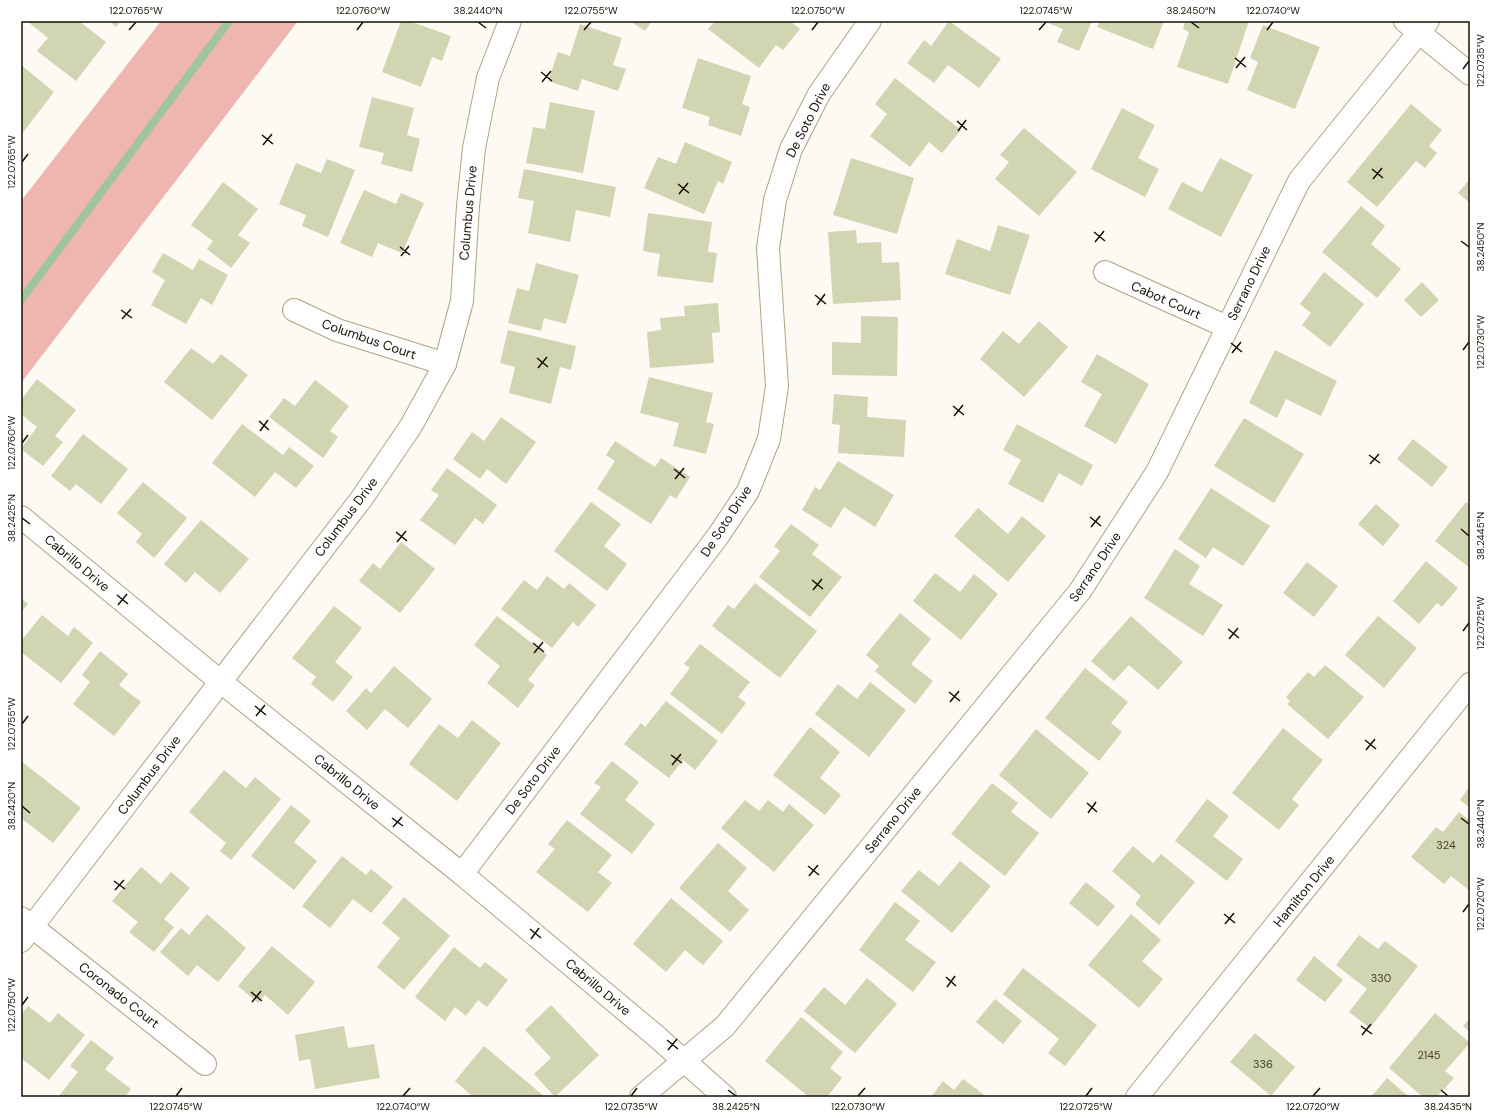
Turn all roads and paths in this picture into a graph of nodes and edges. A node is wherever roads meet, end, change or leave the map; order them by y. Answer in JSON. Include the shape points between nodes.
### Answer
{"nodes":[{"id":1,"x":510,"y":21,"type":"edge"},
{"id":2,"x":870,"y":21,"type":"edge"},
{"id":3,"x":1418,"y":25,"type":"edge"},
{"id":4,"x":1470,"y":74,"type":"edge"},
{"id":5,"x":1105,"y":272,"type":"dead end"},
{"id":6,"x":294,"y":310,"type":"dead end"},
{"id":7,"x":1227,"y":327,"type":"junction"},
{"id":8,"x":445,"y":364,"type":"junction"},
{"id":9,"x":21,"y":517,"type":"edge"},
{"id":10,"x":221,"y":682,"type":"junction"},
{"id":11,"x":1470,"y":684,"type":"edge"},
{"id":12,"x":462,"y":874,"type":"junction"},
{"id":13,"x":25,"y":928,"type":"edge"},
{"id":14,"x":684,"y":1060,"type":"junction"},
{"id":15,"x":205,"y":1064,"type":"dead end"},
{"id":16,"x":641,"y":1097,"type":"edge"},
{"id":17,"x":725,"y":1097,"type":"edge"},
{"id":18,"x":1137,"y":1097,"type":"edge"}],
"edges":[{"from":1,"to":8,"type":"street","name":"Columbus Drive","via":[[488,78],[474,148],[462,301]]},
{"from":2,"to":12,"type":"street","name":"De Soto Drive","via":[[819,94],[791,149],[775,200],[768,248],[777,386],[769,439],[748,491],[718,536]]},
{"from":3,"to":4,"type":"street"},
{"from":3,"to":7,"type":"street","name":"Serrano Drive","via":[[1299,181]]},
{"from":5,"to":7,"type":"street","name":"Cabot Court"},
{"from":6,"to":8,"type":"street","name":"Columbus Court","via":[[337,330]]},
{"from":7,"to":14,"type":"street","name":"Serrano Drive","via":[[1157,472],[1080,591],[725,1026]]},
{"from":8,"to":10,"type":"street","name":"Columbus Drive","via":[[411,426],[362,498]]},
{"from":9,"to":10,"type":"street","name":"Cabrillo Drive"},
{"from":10,"to":12,"type":"street","name":"Cabrillo Drive"},
{"from":10,"to":13,"type":"street","name":"Columbus Drive"},
{"from":11,"to":18,"type":"street","name":"Hamilton Drive"},
{"from":12,"to":14,"type":"street","name":"Cabrillo Drive"},
{"from":13,"to":15,"type":"street","name":"Coronado Court"},
{"from":14,"to":16,"type":"street","name":"Serrano Drive"},
{"from":14,"to":17,"type":"street","name":"Cabrillo Drive"}]}
